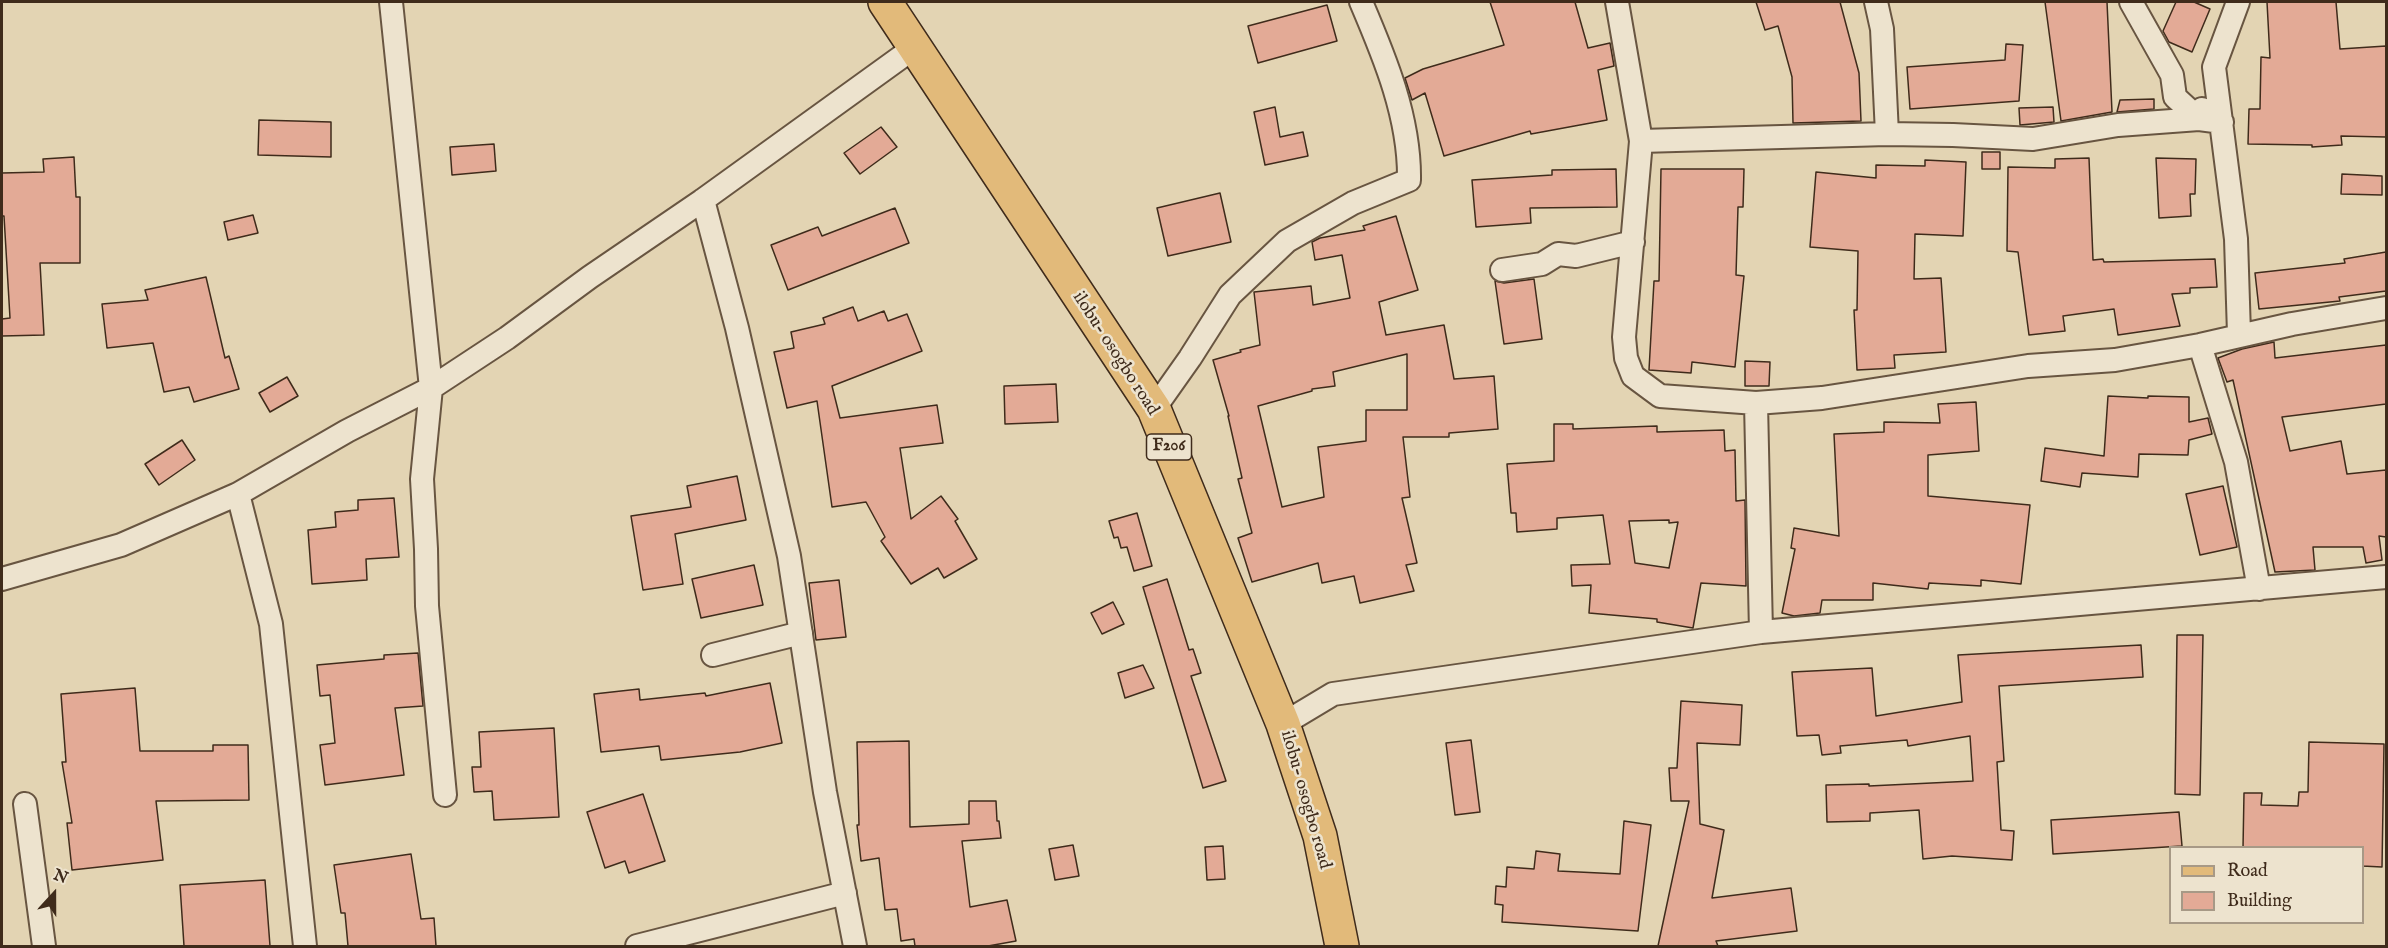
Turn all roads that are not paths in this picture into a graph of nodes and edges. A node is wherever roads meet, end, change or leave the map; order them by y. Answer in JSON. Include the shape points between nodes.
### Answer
{"nodes":[{"id":1,"x":391,"y":2,"type":"edge"},
{"id":2,"x":885,"y":2,"type":"edge"},
{"id":3,"x":1361,"y":2,"type":"edge"},
{"id":4,"x":1617,"y":2,"type":"edge"},
{"id":5,"x":1876,"y":2,"type":"edge"},
{"id":6,"x":2131,"y":2,"type":"edge"},
{"id":7,"x":2238,"y":2,"type":"edge"},
{"id":8,"x":915,"y":48,"type":"junction"},
{"id":9,"x":2214,"y":67,"type":"junction"},
{"id":10,"x":2199,"y":119,"type":"junction"},
{"id":11,"x":2222,"y":122,"type":"junction"},
{"id":12,"x":1887,"y":134,"type":"junction"},
{"id":13,"x":1641,"y":141,"type":"junction"},
{"id":14,"x":703,"y":200,"type":"junction"},
{"id":15,"x":1633,"y":242,"type":"junction"},
{"id":16,"x":1502,"y":270,"type":"dead end"},
{"id":17,"x":2386,"y":308,"type":"edge"},
{"id":18,"x":2239,"y":334,"type":"junction"},
{"id":19,"x":2200,"y":345,"type":"junction"},
{"id":20,"x":431,"y":388,"type":"junction"},
{"id":21,"x":1756,"y":403,"type":"junction"},
{"id":22,"x":1154,"y":409,"type":"junction"},
{"id":23,"x":238,"y":494,"type":"junction"},
{"id":24,"x":2386,"y":577,"type":"edge"},
{"id":25,"x":2,"y":579,"type":"edge"},
{"id":26,"x":2259,"y":589,"type":"junction"},
{"id":27,"x":1761,"y":632,"type":"junction"},
{"id":28,"x":801,"y":633,"type":"junction"},
{"id":29,"x":713,"y":655,"type":"dead end"},
{"id":30,"x":1283,"y":724,"type":"junction"},
{"id":31,"x":445,"y":795,"type":"dead end"},
{"id":32,"x":26,"y":804,"type":"dead end"},
{"id":33,"x":845,"y":893,"type":"junction"},
{"id":34,"x":44,"y":946,"type":"edge"},
{"id":35,"x":305,"y":946,"type":"edge"},
{"id":36,"x":637,"y":946,"type":"edge"},
{"id":37,"x":855,"y":946,"type":"edge"},
{"id":38,"x":1342,"y":946,"type":"edge"}],
"edges":[{"from":1,"to":20,"type":"street"},
{"from":2,"to":8,"type":"main road","name":"ilobu- osogbo road","number":"F206"},
{"from":3,"to":22,"type":"street","via":[[1388,64],[1409,153],[1409,180],[1353,203],[1287,241],[1230,295]]},
{"from":4,"to":13,"type":"street"},
{"from":5,"to":12,"type":"street","via":[[1882,30]]},
{"from":6,"to":10,"type":"street","via":[[2172,75],[2175,97]]},
{"from":7,"to":9,"type":"street"},
{"from":8,"to":14,"type":"street"},
{"from":8,"to":22,"type":"main road","name":"ilobu- osogbo road","number":"F206"},
{"from":9,"to":10,"type":"street"},
{"from":9,"to":11,"type":"street"},
{"from":10,"to":11,"type":"street"},
{"from":10,"to":12,"type":"street","via":[[2118,125],[2033,139]]},
{"from":11,"to":18,"type":"street","via":[[2236,239]]},
{"from":12,"to":13,"type":"street"},
{"from":13,"to":15,"type":"street"},
{"from":14,"to":20,"type":"street"},
{"from":14,"to":28,"type":"street","via":[[789,556]]},
{"from":15,"to":16,"type":"street","via":[[1576,256],[1558,254],[1542,264]]},
{"from":15,"to":21,"type":"street","via":[[1624,337],[1633,376],[1660,396]]},
{"from":17,"to":18,"type":"street"},
{"from":18,"to":19,"type":"street"},
{"from":19,"to":21,"type":"street","via":[[2115,360],[2028,366],[1822,398]]},
{"from":19,"to":26,"type":"street","via":[[2236,462]]},
{"from":20,"to":23,"type":"street"},
{"from":20,"to":31,"type":"street","via":[[422,479],[427,606]]},
{"from":21,"to":27,"type":"street"},
{"from":22,"to":30,"type":"main road","name":"ilobu- osogbo road","number":"F206"},
{"from":23,"to":25,"type":"street","via":[[121,545]]},
{"from":23,"to":35,"type":"street","via":[[271,624]]},
{"from":24,"to":26,"type":"street"},
{"from":26,"to":27,"type":"street"},
{"from":27,"to":30,"type":"street","via":[[1333,694]]},
{"from":28,"to":29,"type":"street"},
{"from":28,"to":33,"type":"street"},
{"from":30,"to":38,"type":"main road","name":"ilobu- osogbo road","number":"F206","via":[[1320,836]]},
{"from":32,"to":34,"type":"street"},
{"from":33,"to":36,"type":"street"},
{"from":33,"to":37,"type":"street"}]}
